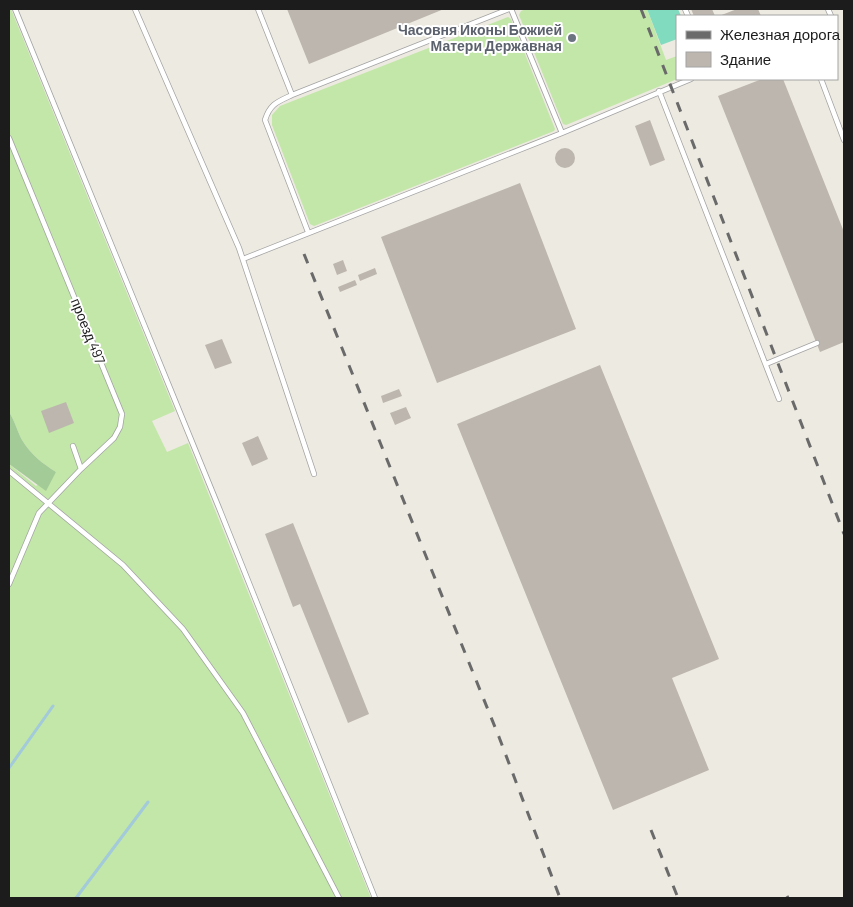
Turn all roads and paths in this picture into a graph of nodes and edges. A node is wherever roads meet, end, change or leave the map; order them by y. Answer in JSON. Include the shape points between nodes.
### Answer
{"nodes":[{"id":1,"x":15,"y":9,"type":"edge"},
{"id":2,"x":135,"y":9,"type":"edge"},
{"id":3,"x":258,"y":9,"type":"edge"},
{"id":4,"x":510,"y":9,"type":"edge"},
{"id":5,"x":689,"y":80,"type":"edge"},
{"id":6,"x":820,"y":80,"type":"edge"},
{"id":7,"x":659,"y":92,"type":"junction"},
{"id":8,"x":292,"y":95,"type":"junction"},
{"id":9,"x":562,"y":133,"type":"junction"},
{"id":10,"x":9,"y":138,"type":"edge"},
{"id":11,"x":844,"y":140,"type":"edge"},
{"id":12,"x":308,"y":232,"type":"junction"},
{"id":13,"x":243,"y":259,"type":"junction"},
{"id":14,"x":817,"y":343,"type":"dead end"},
{"id":15,"x":766,"y":364,"type":"junction"},
{"id":16,"x":779,"y":399,"type":"dead end"},
{"id":17,"x":73,"y":446,"type":"dead end"},
{"id":18,"x":80,"y":469,"type":"junction"},
{"id":19,"x":9,"y":471,"type":"edge"},
{"id":20,"x":314,"y":474,"type":"dead end"},
{"id":21,"x":47,"y":503,"type":"junction"},
{"id":22,"x":9,"y":584,"type":"edge"},
{"id":23,"x":339,"y":898,"type":"edge"},
{"id":24,"x":375,"y":898,"type":"edge"}],
"edges":[{"from":1,"to":24,"type":"lane"},
{"from":2,"to":13,"type":"lane"},
{"from":3,"to":8,"type":"lane"},
{"from":4,"to":8,"type":"lane"},
{"from":4,"to":9,"type":"lane"},
{"from":5,"to":7,"type":"lane"},
{"from":6,"to":11,"type":"lane"},
{"from":7,"to":9,"type":"lane"},
{"from":7,"to":15,"type":"lane"},
{"from":8,"to":12,"type":"lane","via":[[268,109],[265,120]]},
{"from":9,"to":12,"type":"lane"},
{"from":10,"to":18,"type":"lane","name":"проезд 497","via":[[122,414],[120,428],[114,438]]},
{"from":12,"to":13,"type":"lane"},
{"from":13,"to":20,"type":"lane"},
{"from":14,"to":15,"type":"lane"},
{"from":15,"to":16,"type":"lane"},
{"from":17,"to":18,"type":"lane"},
{"from":18,"to":21,"type":"lane","name":"проезд 497"},
{"from":19,"to":21,"type":"lane"},
{"from":21,"to":22,"type":"lane","name":"проезд 497","via":[[39,513]]},
{"from":21,"to":23,"type":"lane","via":[[123,565],[183,629],[244,713]]}]}
